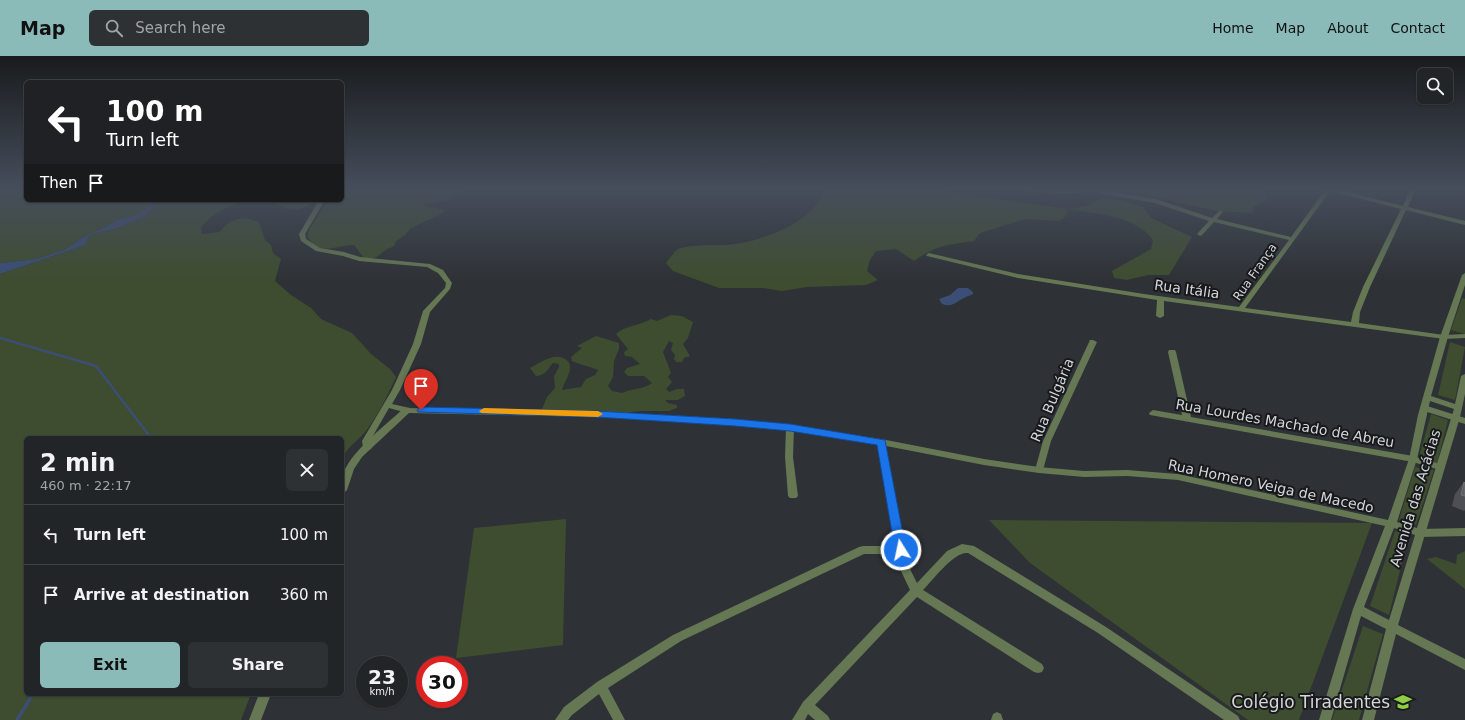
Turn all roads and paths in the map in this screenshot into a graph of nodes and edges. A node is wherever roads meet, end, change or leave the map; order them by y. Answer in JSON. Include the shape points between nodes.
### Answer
{"nodes":[{"id":1,"x":311,"y":219,"type":"edge"},
{"id":2,"x":1209,"y":219,"type":"edge"},
{"id":3,"x":1306,"y":219,"type":"edge"},
{"id":4,"x":1400,"y":219,"type":"edge"},
{"id":5,"x":1449,"y":219,"type":"edge"},
{"id":6,"x":1212,"y":220,"type":"junction"},
{"id":7,"x":1465,"y":223,"type":"edge"},
{"id":8,"x":1200,"y":234,"type":"dead end"},
{"id":9,"x":1293,"y":239,"type":"junction"},
{"id":10,"x":929,"y":255,"type":"dead end"},
{"id":11,"x":1465,"y":275,"type":"edge"},
{"id":12,"x":1462,"y":294,"type":"edge"},
{"id":13,"x":1161,"y":299,"type":"junction"},
{"id":14,"x":1241,"y":310,"type":"junction"},
{"id":15,"x":1160,"y":316,"type":"dead end"},
{"id":16,"x":1355,"y":325,"type":"junction"},
{"id":17,"x":1465,"y":336,"type":"edge"},
{"id":18,"x":1444,"y":337,"type":"junction"},
{"id":19,"x":1093,"y":342,"type":"dead end"},
{"id":20,"x":1172,"y":352,"type":"dead end"},
{"id":21,"x":1465,"y":376,"type":"edge"},
{"id":22,"x":1427,"y":397,"type":"junction"},
{"id":23,"x":387,"y":405,"type":"junction"},
{"id":24,"x":1424,"y":408,"type":"junction"},
{"id":25,"x":1458,"y":408,"type":"junction"},
{"id":26,"x":407,"y":410,"type":"junction"},
{"id":27,"x":1153,"y":413,"type":"dead end"},
{"id":28,"x":1456,"y":417,"type":"junction"},
{"id":29,"x":1187,"y":419,"type":"junction"},
{"id":30,"x":1465,"y":420,"type":"edge"},
{"id":31,"x":790,"y":428,"type":"junction"},
{"id":32,"x":881,"y":442,"type":"junction"},
{"id":33,"x":368,"y":447,"type":"junction"},
{"id":34,"x":1413,"y":459,"type":"junction"},
{"id":35,"x":1440,"y":467,"type":"junction"},
{"id":36,"x":1039,"y":470,"type":"junction"},
{"id":37,"x":344,"y":486,"type":"edge"},
{"id":38,"x":793,"y":496,"type":"dead end"},
{"id":39,"x":1395,"y":525,"type":"junction"},
{"id":40,"x":1465,"y":532,"type":"edge"},
{"id":41,"x":1420,"y":533,"type":"junction"},
{"id":42,"x":901,"y":550,"type":"junction"},
{"id":43,"x":916,"y":591,"type":"junction"},
{"id":44,"x":1358,"y":609,"type":"junction"},
{"id":45,"x":1392,"y":628,"type":"junction"},
{"id":46,"x":1465,"y":665,"type":"edge"},
{"id":47,"x":1038,"y":668,"type":"dead end"},
{"id":48,"x":601,"y":686,"type":"junction"},
{"id":49,"x":264,"y":696,"type":"edge"},
{"id":50,"x":807,"y":706,"type":"junction"},
{"id":51,"x":255,"y":720,"type":"edge"},
{"id":52,"x":561,"y":720,"type":"edge"},
{"id":53,"x":619,"y":720,"type":"edge"},
{"id":54,"x":798,"y":720,"type":"edge"},
{"id":55,"x":824,"y":720,"type":"edge"},
{"id":56,"x":1234,"y":720,"type":"edge"},
{"id":57,"x":1325,"y":720,"type":"edge"},
{"id":58,"x":1368,"y":720,"type":"edge"}],
"edges":[{"from":1,"to":23,"type":"street","via":[[302,234],[303,240],[311,247],[359,258],[428,265],[445,275],[449,283],[448,288],[427,311],[417,344]]},
{"from":2,"to":6,"type":"street"},
{"from":3,"to":9,"type":"street","name":"Rua França"},
{"from":4,"to":16,"type":"street","via":[[1366,287],[1355,315]]},
{"from":5,"to":7,"type":"street"},
{"from":6,"to":8,"type":"street"},
{"from":6,"to":9,"type":"street"},
{"from":9,"to":14,"type":"street","name":"Rua França"},
{"from":10,"to":13,"type":"street","name":"Rua Itália","via":[[1018,276]]},
{"from":11,"to":12,"type":"street","name":"Avenida das Acácias"},
{"from":12,"to":18,"type":"street","name":"Avenida das Acácias"},
{"from":13,"to":14,"type":"street","name":"Rua Itália"},
{"from":13,"to":15,"type":"street"},
{"from":14,"to":16,"type":"street","name":"Rua Itália"},
{"from":16,"to":18,"type":"street","name":"Rua Itália"},
{"from":17,"to":18,"type":"street","name":"Rua Itália"},
{"from":18,"to":22,"type":"street","name":"Avenida das Acácias"},
{"from":19,"to":36,"type":"street","name":"Rua Bulgária","via":[[1047,440]]},
{"from":20,"to":29,"type":"street"},
{"from":21,"to":25,"type":"street","name":"Avenida das Acácias"},
{"from":22,"to":24,"type":"street","name":"Avenida das Acácias"},
{"from":22,"to":25,"type":"street"},
{"from":23,"to":26,"type":"street","name":"Rua Homero Veiga de Macedo"},
{"from":23,"to":33,"type":"street","via":[[366,441]]},
{"from":24,"to":28,"type":"street"},
{"from":24,"to":34,"type":"street","name":"Avenida das Acácias"},
{"from":25,"to":28,"type":"street","name":"Avenida das Acácias"},
{"from":26,"to":31,"type":"street","name":"Rua Homero Veiga de Macedo","via":[[596,414],[735,422]]},
{"from":26,"to":33,"type":"street"},
{"from":27,"to":29,"type":"street","name":"Rua Lourdes Machado de Abreu"},
{"from":28,"to":30,"type":"street"},
{"from":28,"to":35,"type":"street","name":"Avenida das Acácias"},
{"from":29,"to":34,"type":"street","name":"Rua Lourdes Machado de Abreu"},
{"from":31,"to":32,"type":"street","name":"Rua Homero Veiga de Macedo"},
{"from":31,"to":38,"type":"street","via":[[789,458]]},
{"from":32,"to":36,"type":"street","name":"Rua Homero Veiga de Macedo"},
{"from":32,"to":42,"type":"street"},
{"from":33,"to":37,"type":"street","via":[[359,454]]},
{"from":34,"to":35,"type":"street","name":"Rua Lourdes Machado de Abreu"},
{"from":34,"to":39,"type":"street","name":"Avenida das Acácias"},
{"from":35,"to":41,"type":"street","name":"Avenida das Acácias"},
{"from":36,"to":39,"type":"street","name":"Rua Homero Veiga de Macedo","via":[[1178,477]]},
{"from":39,"to":41,"type":"street","name":"Rua Homero Veiga de Macedo"},
{"from":39,"to":44,"type":"street","name":"Avenida das Acácias"},
{"from":40,"to":41,"type":"street"},
{"from":41,"to":45,"type":"street","name":"Avenida das Acácias"},
{"from":42,"to":43,"type":"street","via":[[906,571]]},
{"from":42,"to":48,"type":"street","via":[[863,550],[677,638]]},
{"from":43,"to":47,"type":"street"},
{"from":43,"to":50,"type":"street"},
{"from":43,"to":56,"type":"street","via":[[957,550],[970,549],[1102,630]]},
{"from":44,"to":45,"type":"street"},
{"from":44,"to":57,"type":"street","name":"Avenida das Acácias"},
{"from":45,"to":46,"type":"street"},
{"from":45,"to":58,"type":"street","name":"Avenida das Acácias"},
{"from":48,"to":52,"type":"street","via":[[568,711]]},
{"from":48,"to":53,"type":"street"},
{"from":49,"to":51,"type":"street"},
{"from":50,"to":54,"type":"street"},
{"from":50,"to":55,"type":"street"}]}
